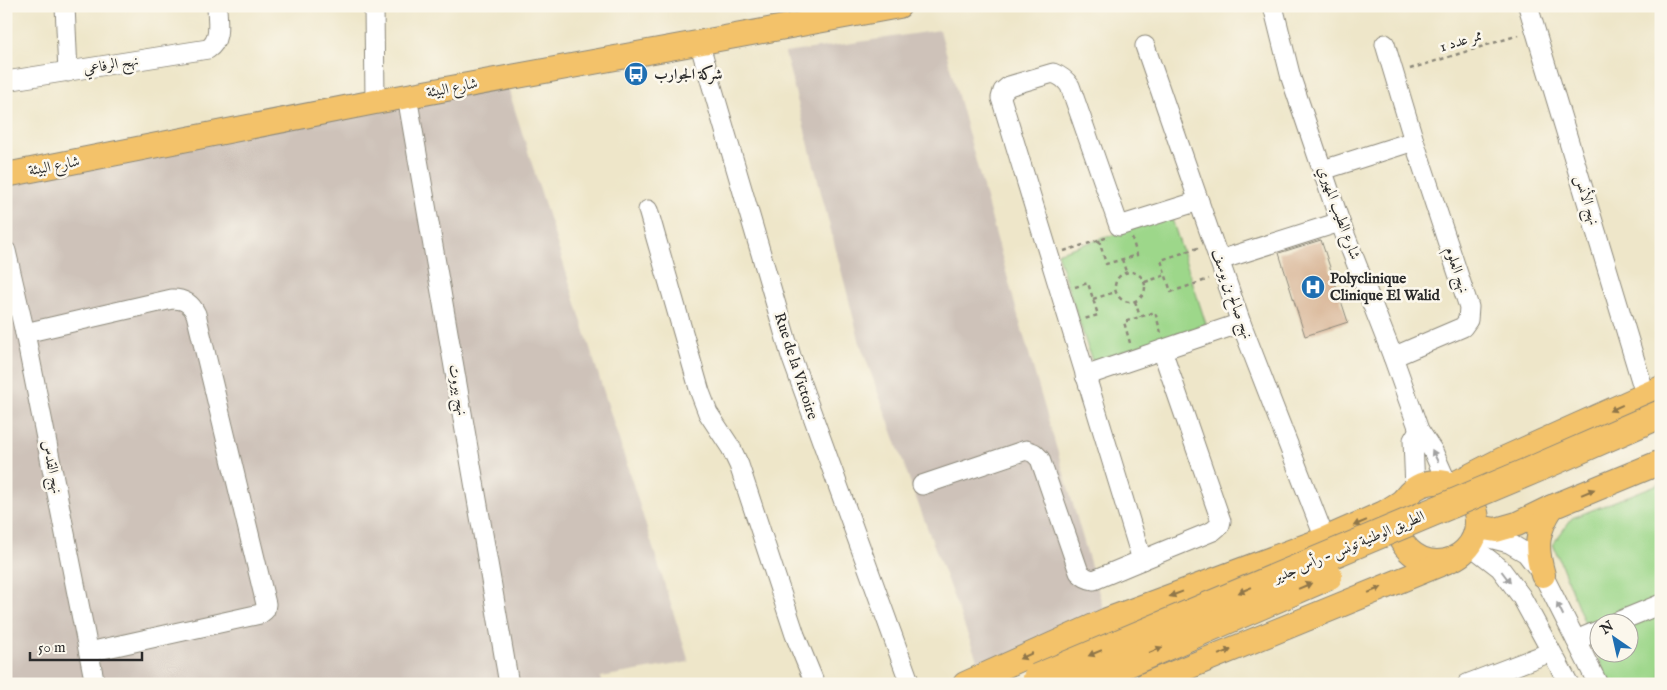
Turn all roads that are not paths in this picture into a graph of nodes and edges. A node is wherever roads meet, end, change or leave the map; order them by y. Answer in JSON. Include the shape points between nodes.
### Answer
{"nodes":[{"id":1,"x":65,"y":6,"type":"edge"},
{"id":2,"x":217,"y":6,"type":"edge"},
{"id":3,"x":374,"y":6,"type":"edge"},
{"id":4,"x":899,"y":6,"type":"edge"},
{"id":5,"x":1528,"y":6,"type":"edge"},
{"id":6,"x":1277,"y":11,"type":"edge"},
{"id":7,"x":698,"y":42,"type":"junction"},
{"id":8,"x":1385,"y":44,"type":"dead end"},
{"id":9,"x":1145,"y":46,"type":"dead end"},
{"id":10,"x":68,"y":72,"type":"junction"},
{"id":11,"x":6,"y":81,"type":"edge"},
{"id":12,"x":408,"y":96,"type":"junction"},
{"id":13,"x":375,"y":102,"type":"junction"},
{"id":14,"x":1414,"y":141,"type":"junction"},
{"id":15,"x":1323,"y":170,"type":"junction"},
{"id":16,"x":6,"y":175,"type":"edge"},
{"id":17,"x":1199,"y":201,"type":"junction"},
{"id":18,"x":648,"y":210,"type":"dead end"},
{"id":19,"x":1340,"y":222,"type":"junction"},
{"id":20,"x":6,"y":251,"type":"edge"},
{"id":21,"x":1219,"y":259,"type":"junction"},
{"id":22,"x":1241,"y":323,"type":"junction"},
{"id":23,"x":25,"y":333,"type":"junction"},
{"id":24,"x":1164,"y":349,"type":"junction"},
{"id":25,"x":1393,"y":357,"type":"junction"},
{"id":26,"x":1085,"y":376,"type":"junction"},
{"id":27,"x":1656,"y":399,"type":"edge"},
{"id":28,"x":1419,"y":430,"type":"junction"},
{"id":29,"x":1661,"y":433,"type":"edge"},
{"id":30,"x":1661,"y":462,"type":"edge"},
{"id":31,"x":1450,"y":484,"type":"junction"},
{"id":32,"x":922,"y":485,"type":"dead end"},
{"id":33,"x":1409,"y":495,"type":"junction"},
{"id":34,"x":1552,"y":507,"type":"junction"},
{"id":35,"x":1474,"y":535,"type":"junction"},
{"id":36,"x":1325,"y":538,"type":"junction"},
{"id":37,"x":1142,"y":560,"type":"junction"},
{"id":38,"x":1448,"y":560,"type":"junction"},
{"id":39,"x":1543,"y":575,"type":"junction"},
{"id":40,"x":1661,"y":604,"type":"edge"},
{"id":41,"x":1640,"y":613,"type":"edge"},
{"id":42,"x":1590,"y":634,"type":"edge"},
{"id":43,"x":1576,"y":640,"type":"junction"},
{"id":44,"x":89,"y":652,"type":"junction"},
{"id":45,"x":1551,"y":652,"type":"junction"},
{"id":46,"x":1037,"y":678,"type":"dead end"},
{"id":47,"x":95,"y":684,"type":"edge"},
{"id":48,"x":509,"y":684,"type":"edge"},
{"id":49,"x":815,"y":684,"type":"edge"},
{"id":50,"x":910,"y":684,"type":"edge"},
{"id":51,"x":964,"y":684,"type":"edge"},
{"id":52,"x":1079,"y":684,"type":"edge"},
{"id":53,"x":1148,"y":684,"type":"edge"},
{"id":54,"x":1467,"y":684,"type":"edge"},
{"id":55,"x":1569,"y":684,"type":"edge"},
{"id":56,"x":1598,"y":684,"type":"edge"}],
"edges":[{"from":1,"to":10,"type":"street"},
{"from":2,"to":10,"type":"street","name":"نهج الرفاعي","via":[[218,34],[214,45],[201,50]]},
{"from":3,"to":13,"type":"street"},
{"from":4,"to":7,"type":"main road","name":"شارع البيئة"},
{"from":5,"to":27,"type":"street","name":"نهج الأنس"},
{"from":6,"to":15,"type":"street","name":"شارع الطيب المهيري","via":[[1291,78]]},
{"from":7,"to":12,"type":"main road","name":"شارع البيئة"},
{"from":7,"to":50,"type":"street","name":"Rue de la Victoire","via":[[794,363]]},
{"from":8,"to":14,"type":"street","name":"نهج العلوم"},
{"from":9,"to":17,"type":"street","name":"نهج صالح بن يوسف"},
{"from":10,"to":11,"type":"street","name":"نهج الرفاعي"},
{"from":12,"to":13,"type":"main road","name":"شارع البيئة"},
{"from":12,"to":48,"type":"street","name":"نهج بيروت"},
{"from":13,"to":16,"type":"main road","name":"شارع البيئة"},
{"from":14,"to":15,"type":"street"},
{"from":14,"to":25,"type":"street","name":"نهج العلوم","via":[[1469,307],[1468,320],[1463,327]]},
{"from":15,"to":19,"type":"street","name":"شارع الطيب المهيري"},
{"from":17,"to":21,"type":"street","name":"نهج صالح بن يوسف"},
{"from":17,"to":26,"type":"street","via":[[1123,225],[1065,79],[1053,73],[1009,86],[1003,91],[1002,98]]},
{"from":18,"to":49,"type":"street","via":[[700,392],[708,413],[739,465],[795,635]]},
{"from":19,"to":21,"type":"street"},
{"from":19,"to":25,"type":"street","name":"شارع الطيب المهيري"},
{"from":20,"to":23,"type":"street","name":"نهج القدس"},
{"from":21,"to":22,"type":"street","name":"نهج صالح بن يوسف"},
{"from":22,"to":24,"type":"street"},
{"from":22,"to":36,"type":"street","name":"نهج صالح بن يوسف"},
{"from":23,"to":44,"type":"street","name":"نهج القدس"},
{"from":23,"to":44,"type":"street","via":[[172,299],[192,306],[199,323],[266,604],[260,614]]},
{"from":24,"to":26,"type":"street"},
{"from":24,"to":37,"type":"street","via":[[1221,521],[1212,531]]},
{"from":25,"to":28,"type":"street","name":"شارع الطيب المهيري"},
{"from":26,"to":37,"type":"street"},
{"from":27,"to":31,"type":"main road","one_way":true,"via":[[1503,459]]},
{"from":27,"to":46,"type":"highway","name":"الطريق الوطنية تونس - رأس جدير","one_way":true,"bridge":true,"via":[[1535,469]]},
{"from":31,"to":28,"type":"street","name":"شارع الطيب المهيري","one_way":true},
{"from":28,"to":33,"type":"street","via":[[1413,440]]},
{"from":52,"to":29,"type":"highway","name":"الطريق الوطنية تونس - رأس جدير","one_way":true,"bridge":true},
{"from":34,"to":30,"type":"main road","one_way":true},
{"from":31,"to":33,"type":"main road","via":[[1425,484]]},
{"from":31,"to":35,"type":"main road","via":[[1472,502],[1476,514]]},
{"from":32,"to":37,"type":"street","via":[[1030,450],[1040,459],[1079,572],[1084,577],[1094,580]]},
{"from":33,"to":36,"type":"main road","one_way":true,"via":[[1384,513]]},
{"from":33,"to":38,"type":"main road","via":[[1398,512],[1397,524],[1405,546],[1424,560]]},
{"from":34,"to":35,"type":"main road","via":[[1511,526]]},
{"from":34,"to":39,"type":"main road","via":[[1542,523],[1538,540],[1538,558]]},
{"from":35,"to":38,"type":"main road","via":[[1461,554]]},
{"from":35,"to":39,"type":"street","via":[[1518,548]]},
{"from":35,"to":45,"type":"street","one_way":true,"via":[[1521,596]]},
{"from":36,"to":51,"type":"main road","one_way":true,"via":[[1107,620]]},
{"from":53,"to":38,"type":"main road","one_way":true},
{"from":43,"to":39,"type":"street","one_way":true},
{"from":40,"to":41,"type":"street"},
{"from":42,"to":43,"type":"street"},
{"from":43,"to":56,"type":"street"},
{"from":44,"to":47,"type":"street","name":"نهج القدس"},
{"from":45,"to":54,"type":"street"},
{"from":45,"to":55,"type":"street"}]}
